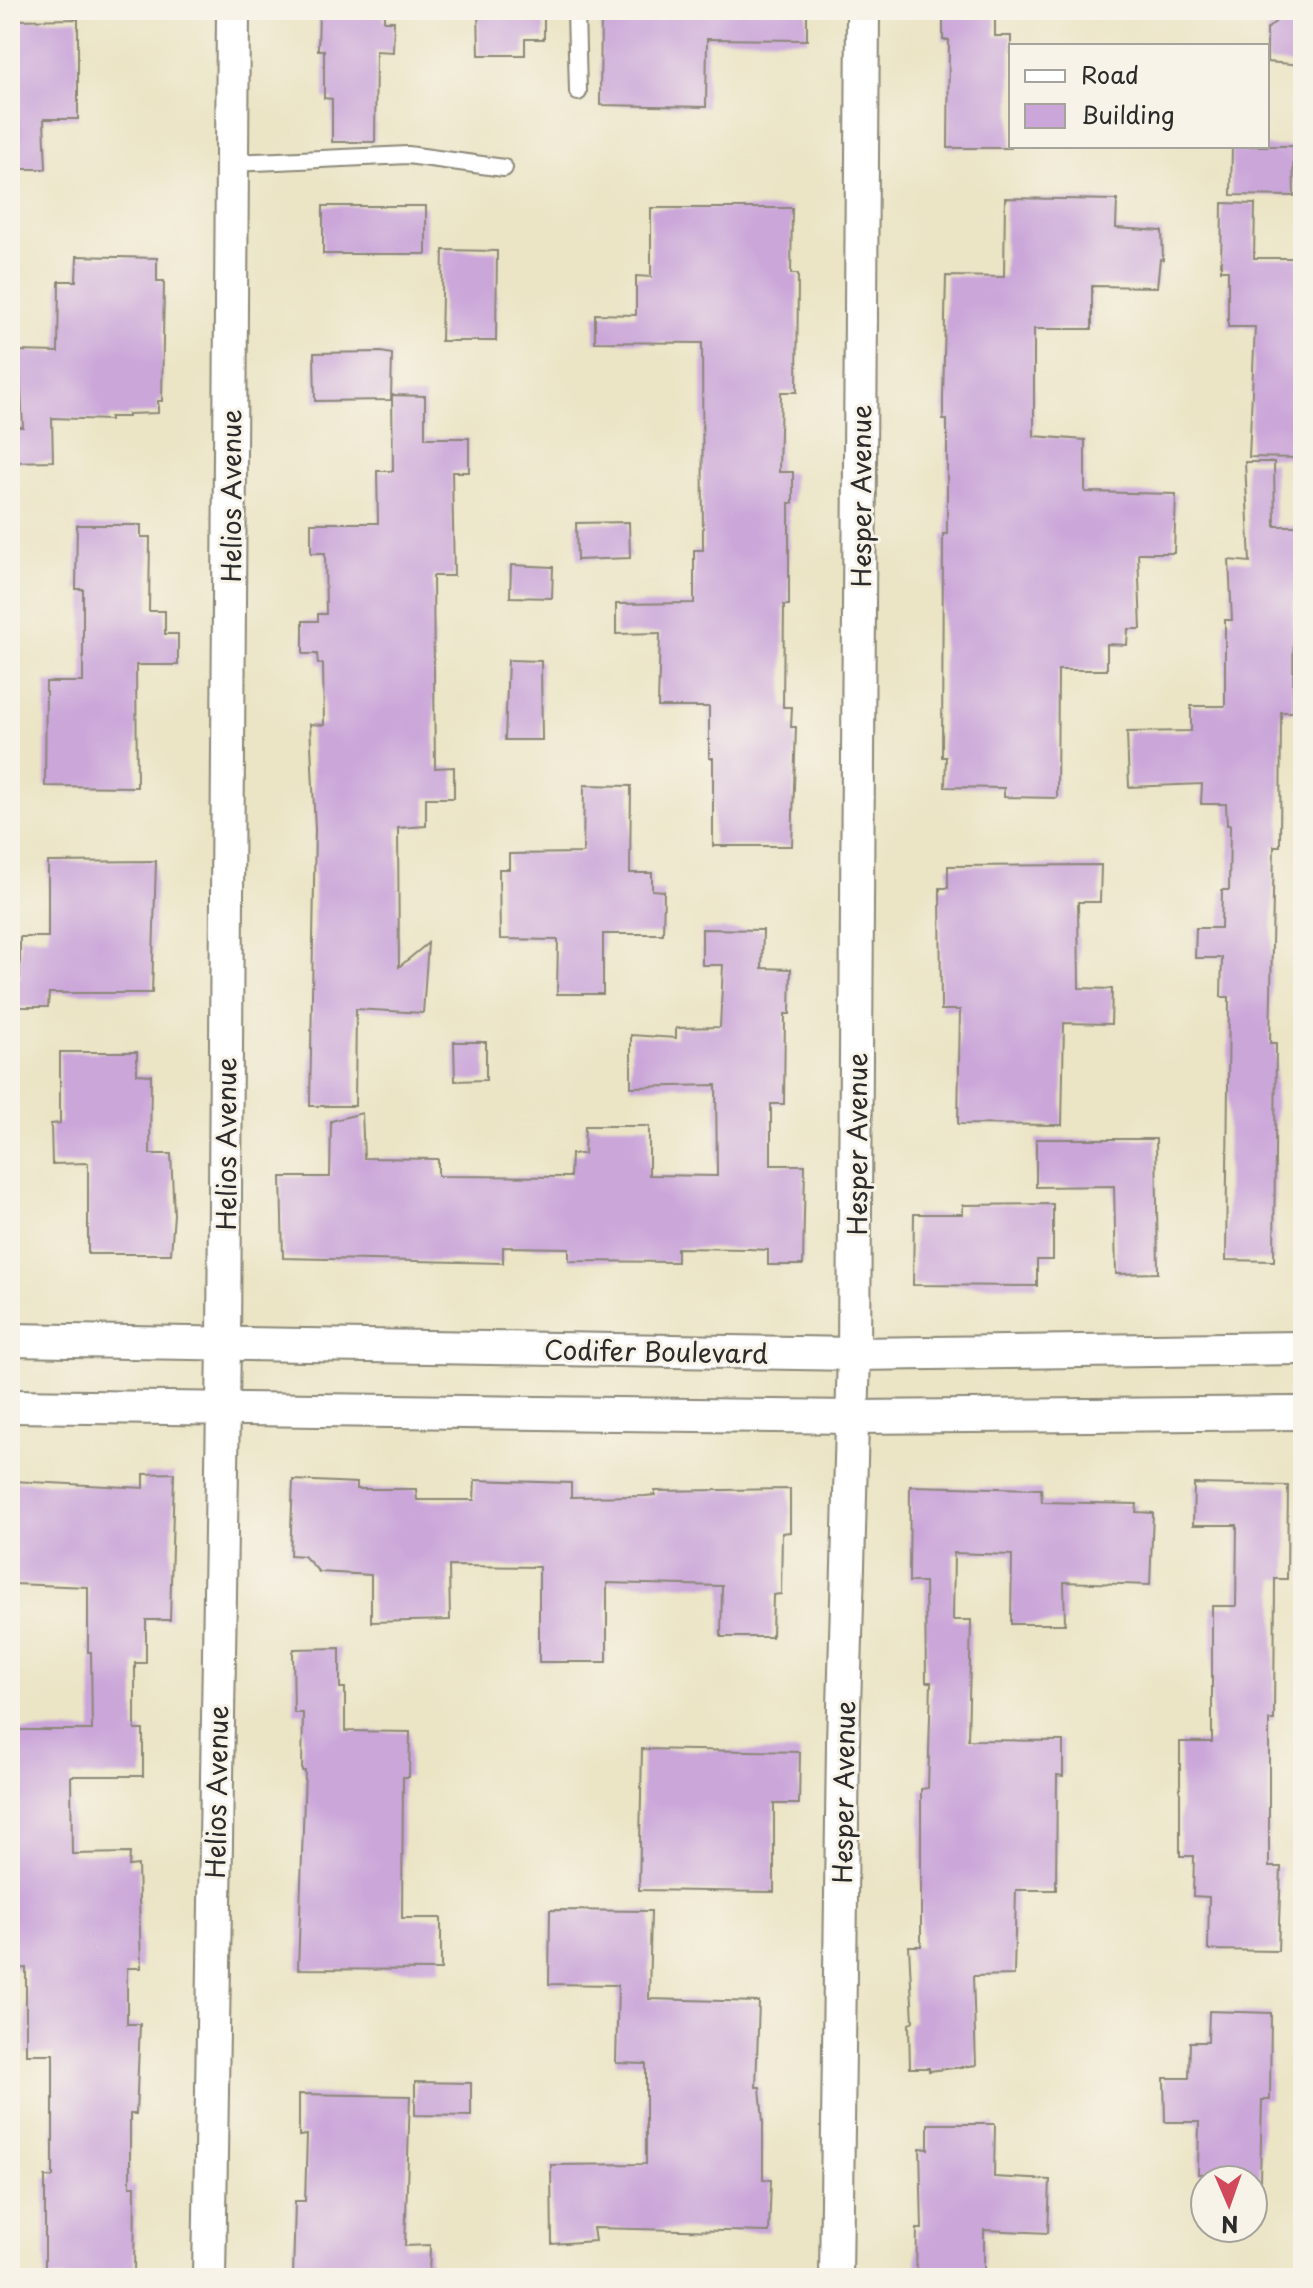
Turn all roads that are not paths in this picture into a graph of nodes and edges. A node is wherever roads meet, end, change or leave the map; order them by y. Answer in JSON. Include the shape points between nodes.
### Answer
{"nodes":[{"id":1,"x":233,"y":10,"type":"edge"},
{"id":2,"x":576,"y":10,"type":"edge"},
{"id":3,"x":863,"y":10,"type":"edge"},
{"id":4,"x":578,"y":92,"type":"dead end"},
{"id":5,"x":232,"y":163,"type":"junction"},
{"id":6,"x":504,"y":168,"type":"dead end"},
{"id":7,"x":10,"y":1340,"type":"edge"},
{"id":8,"x":224,"y":1343,"type":"junction"},
{"id":9,"x":1303,"y":1348,"type":"edge"},
{"id":10,"x":854,"y":1354,"type":"junction"},
{"id":11,"x":10,"y":1406,"type":"edge"},
{"id":12,"x":222,"y":1409,"type":"junction"},
{"id":13,"x":1303,"y":1413,"type":"edge"},
{"id":14,"x":853,"y":1417,"type":"junction"},
{"id":15,"x":209,"y":2278,"type":"edge"},
{"id":16,"x":836,"y":2278,"type":"edge"}],
"edges":[{"from":1,"to":5,"type":"street","name":"Helios Avenue"},
{"from":2,"to":4,"type":"lane"},
{"from":3,"to":10,"type":"street","name":"Hesper Avenue"},
{"from":5,"to":6,"type":"lane","via":[[408,155]]},
{"from":5,"to":8,"type":"street","name":"Helios Avenue"},
{"from":7,"to":8,"type":"street","name":"Codifer Boulevard"},
{"from":8,"to":10,"type":"street","name":"Codifer Boulevard"},
{"from":8,"to":12,"type":"street","name":"Helios Avenue"},
{"from":9,"to":10,"type":"street","name":"Codifer Boulevard"},
{"from":10,"to":14,"type":"street","name":"Hesper Avenue"},
{"from":11,"to":12,"type":"street"},
{"from":12,"to":14,"type":"street"},
{"from":12,"to":15,"type":"street","name":"Helios Avenue"},
{"from":13,"to":14,"type":"street"},
{"from":14,"to":16,"type":"street","name":"Hesper Avenue"}]}
